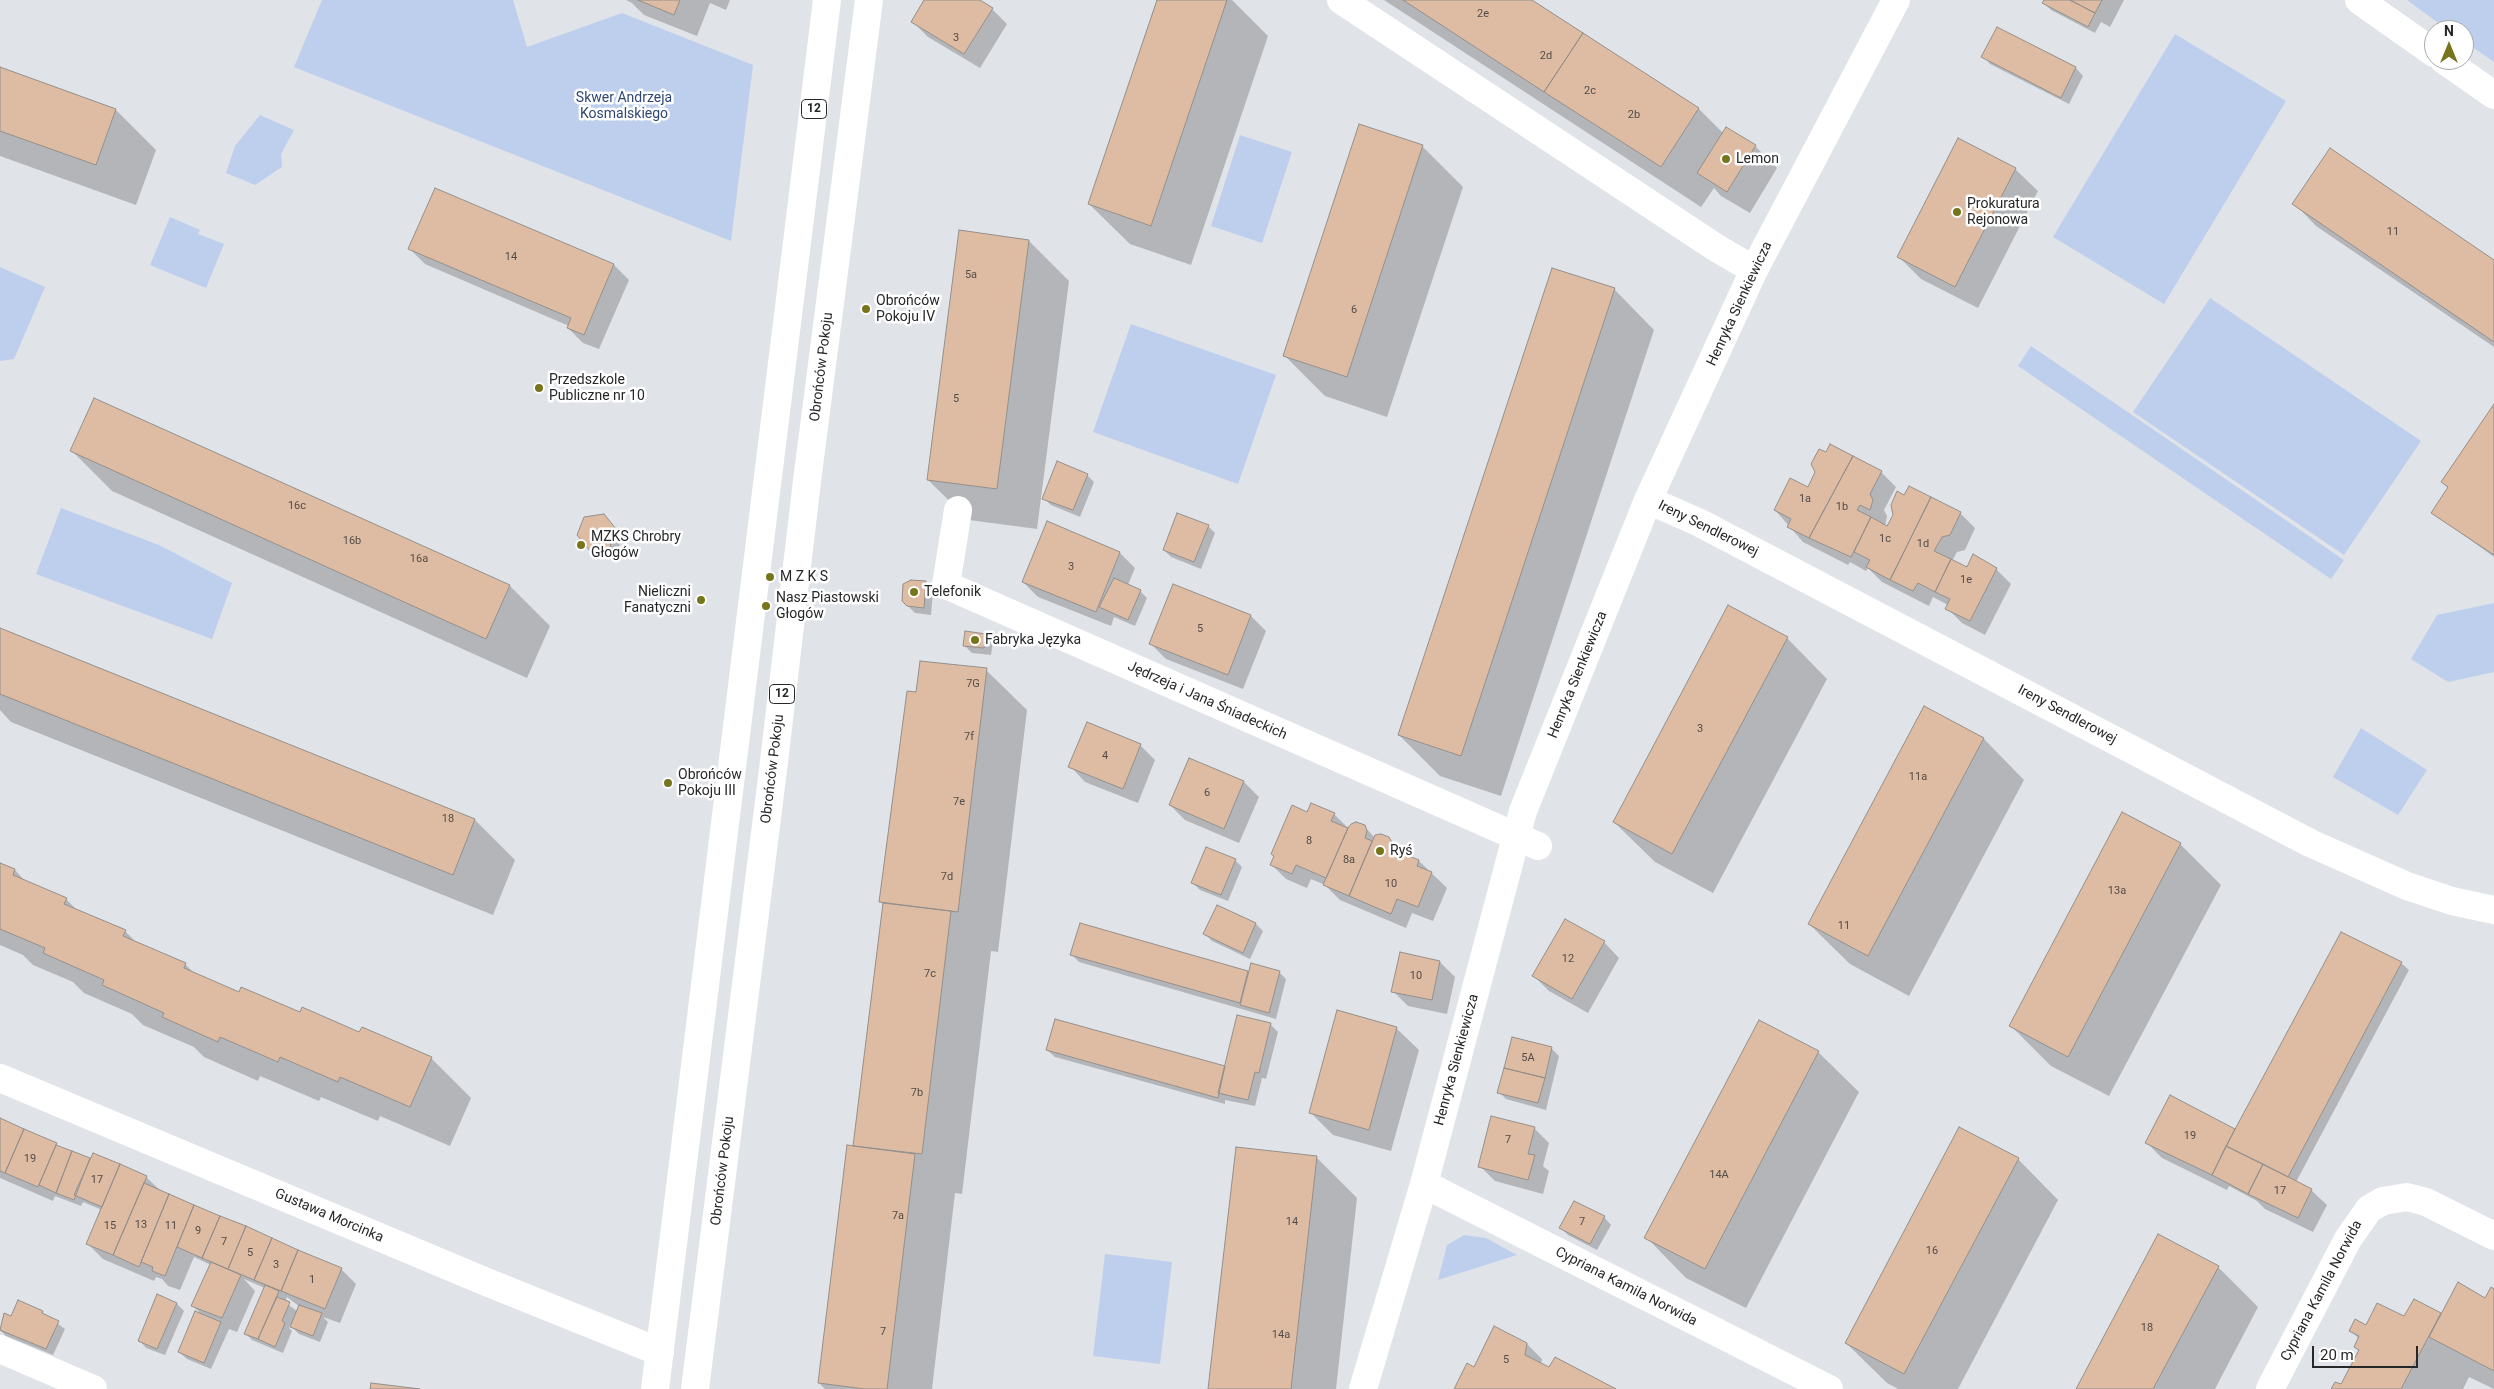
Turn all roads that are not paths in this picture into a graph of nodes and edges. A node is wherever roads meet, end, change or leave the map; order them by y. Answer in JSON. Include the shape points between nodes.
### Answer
{"nodes":[{"id":1,"x":827,"y":0,"type":"edge"},
{"id":2,"x":870,"y":0,"type":"edge"},
{"id":3,"x":1341,"y":0,"type":"edge"},
{"id":4,"x":1896,"y":0,"type":"edge"},
{"id":5,"x":2359,"y":0,"type":"edge"},
{"id":6,"x":2424,"y":46,"type":"edge"},
{"id":7,"x":2458,"y":70,"type":"edge"},
{"id":8,"x":2494,"y":95,"type":"edge"},
{"id":9,"x":1754,"y":270,"type":"junction"},
{"id":10,"x":1648,"y":500,"type":"junction"},
{"id":11,"x":958,"y":510,"type":"dead end"},
{"id":12,"x":1527,"y":840,"type":"junction"},
{"id":13,"x":2494,"y":910,"type":"edge"},
{"id":14,"x":0,"y":1078,"type":"edge"},
{"id":15,"x":1424,"y":1184,"type":"junction"},
{"id":16,"x":2494,"y":1236,"type":"edge"},
{"id":17,"x":0,"y":1349,"type":"edge"},
{"id":18,"x":660,"y":1352,"type":"junction"},
{"id":19,"x":93,"y":1389,"type":"edge"},
{"id":20,"x":655,"y":1389,"type":"edge"},
{"id":21,"x":695,"y":1389,"type":"edge"},
{"id":22,"x":1362,"y":1389,"type":"edge"},
{"id":23,"x":1829,"y":1389,"type":"edge"},
{"id":24,"x":2270,"y":1389,"type":"edge"}],
"edges":[{"from":1,"to":18,"type":"street","number":"12"},
{"from":2,"to":21,"type":"street","name":"Obrońców Pokoju","number":"12"},
{"from":3,"to":9,"type":"street"},
{"from":4,"to":9,"type":"street","name":"Henryka Sienkiewicza"},
{"from":5,"to":6,"type":"street"},
{"from":7,"to":8,"type":"street"},
{"from":9,"to":10,"type":"street","name":"Henryka Sienkiewicza"},
{"from":10,"to":12,"type":"street","name":"Henryka Sienkiewicza","via":[[1523,811]]},
{"from":10,"to":13,"type":"street","name":"Ireny Sendlerowej","via":[[1700,523],[2310,843],[2407,886]]},
{"from":11,"to":12,"type":"street","name":"Jędrzeja i Jana Śniadeckich","via":[[946,585]]},
{"from":12,"to":15,"type":"street","name":"Henryka Sienkiewicza"},
{"from":14,"to":18,"type":"street","name":"Gustawa Morcinka","via":[[511,1293]]},
{"from":15,"to":22,"type":"street","name":"Henryka Sienkiewicza"},
{"from":15,"to":23,"type":"street","name":"Cypriana Kamila Norwida"},
{"from":16,"to":24,"type":"street","name":"Cypriana Kamila Norwida","via":[[2426,1202],[2406,1197],[2383,1201],[2369,1209],[2348,1239]]},
{"from":17,"to":19,"type":"street"},
{"from":18,"to":20,"type":"street","number":"12"}]}
